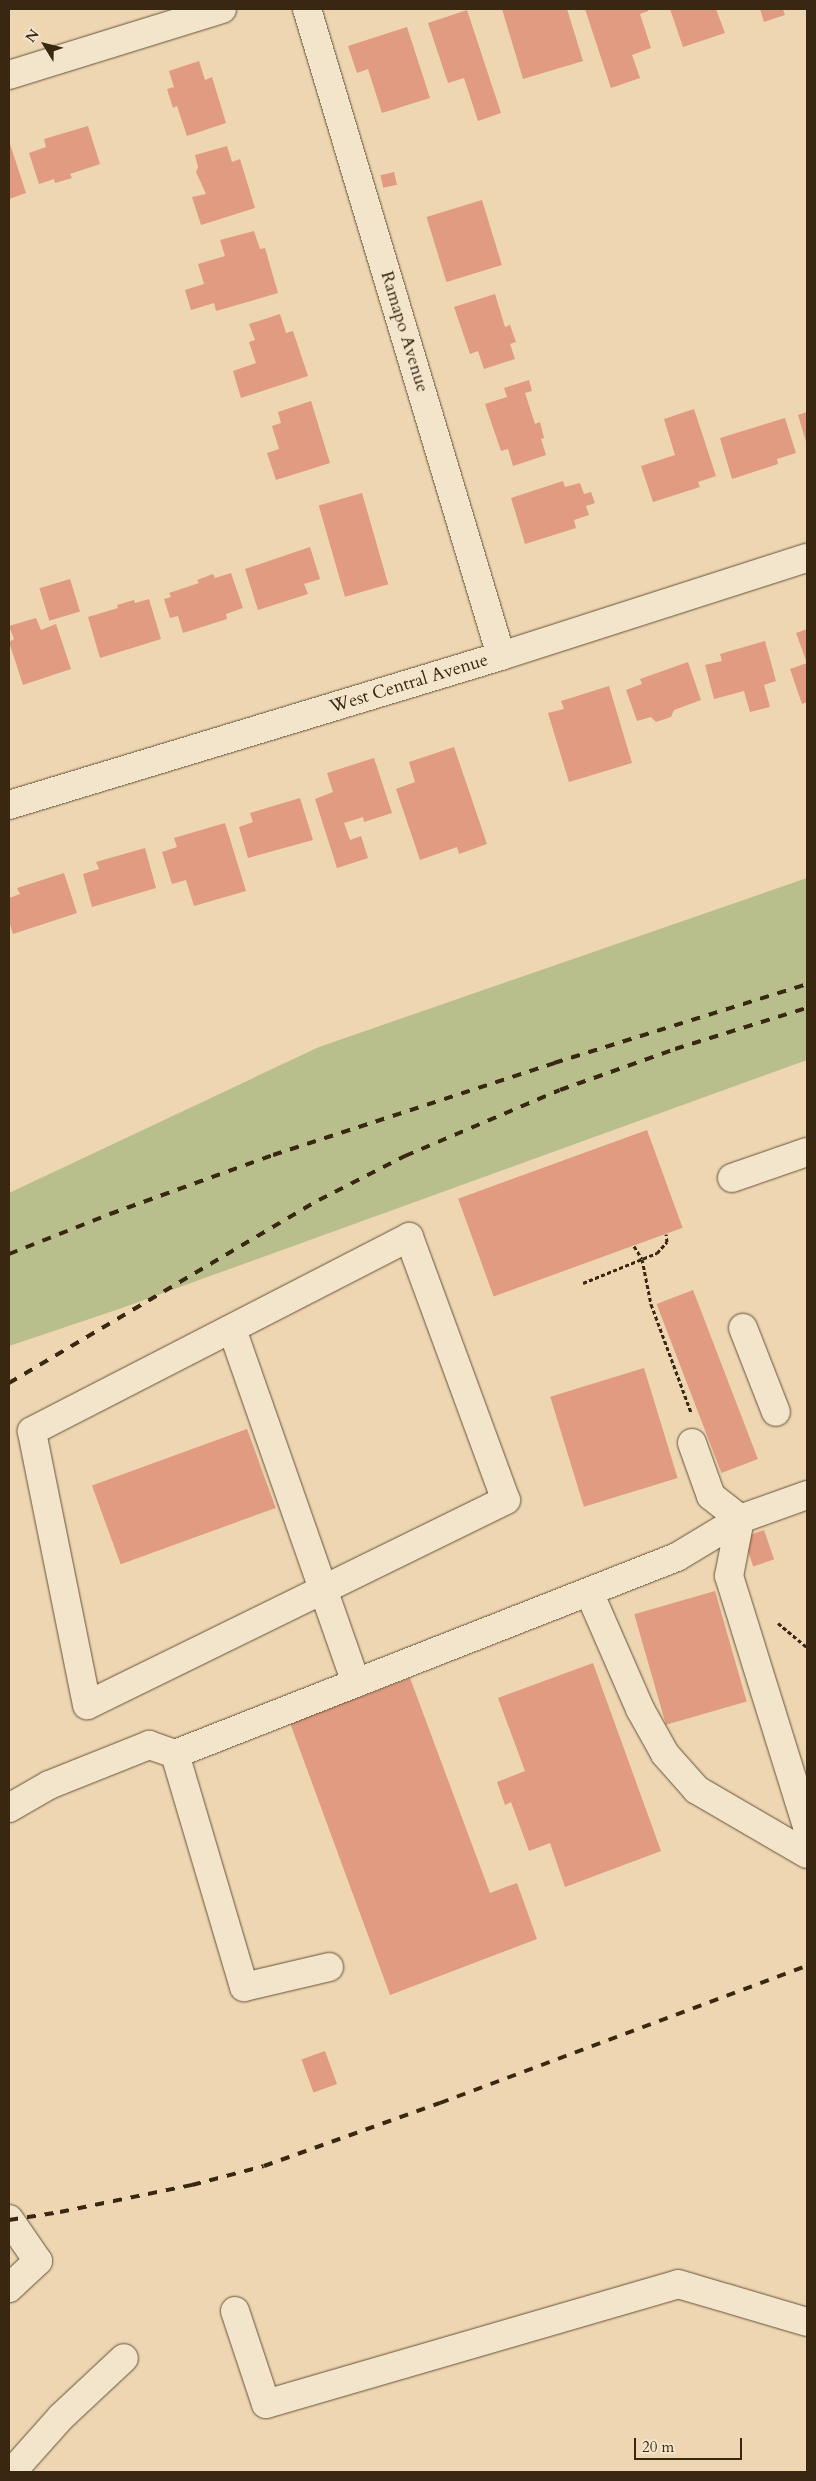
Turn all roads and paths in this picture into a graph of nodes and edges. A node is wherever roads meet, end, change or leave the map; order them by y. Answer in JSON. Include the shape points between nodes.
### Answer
{"nodes":[{"id":1,"x":222,"y":9,"type":"edge"},
{"id":2,"x":307,"y":9,"type":"edge"},
{"id":3,"x":9,"y":75,"type":"edge"},
{"id":4,"x":807,"y":558,"type":"edge"},
{"id":5,"x":501,"y":656,"type":"junction"},
{"id":6,"x":9,"y":805,"type":"edge"},
{"id":7,"x":807,"y":1152,"type":"edge"},
{"id":8,"x":732,"y":1178,"type":"dead end"},
{"id":9,"x":666,"y":1234,"type":"dead end"},
{"id":10,"x":634,"y":1246,"type":"dead end"},
{"id":11,"x":642,"y":1259,"type":"junction"},
{"id":12,"x":583,"y":1283,"type":"dead end"},
{"id":13,"x":742,"y":1328,"type":"dead end"},
{"id":14,"x":232,"y":1329,"type":"junction"},
{"id":15,"x":776,"y":1412,"type":"dead end"},
{"id":16,"x":692,"y":1443,"type":"joint"},
{"id":17,"x":807,"y":1494,"type":"edge"},
{"id":18,"x":740,"y":1519,"type":"junction"},
{"id":19,"x":323,"y":1589,"type":"junction"},
{"id":20,"x":589,"y":1592,"type":"junction"},
{"id":21,"x":776,"y":1621,"type":"dead end"},
{"id":22,"x":807,"y":1647,"type":"edge"},
{"id":23,"x":356,"y":1683,"type":"junction"},
{"id":24,"x":175,"y":1754,"type":"junction"},
{"id":25,"x":9,"y":1808,"type":"edge"},
{"id":26,"x":807,"y":1826,"type":"edge"},
{"id":27,"x":807,"y":1854,"type":"edge"},
{"id":28,"x":329,"y":1967,"type":"dead end"},
{"id":29,"x":9,"y":2219,"type":"edge"},
{"id":30,"x":9,"y":2288,"type":"edge"},
{"id":31,"x":234,"y":2311,"type":"dead end"},
{"id":32,"x":807,"y":2322,"type":"edge"},
{"id":33,"x":124,"y":2358,"type":"dead end"},
{"id":34,"x":15,"y":2459,"type":"edge"}],
"edges":[{"from":1,"to":3,"type":"street"},
{"from":2,"to":5,"type":"street","name":"Ramapo Avenue"},
{"from":4,"to":5,"type":"street","name":"West Central Avenue"},
{"from":5,"to":6,"type":"street","name":"West Central Avenue"},
{"from":7,"to":8,"type":"street"},
{"from":9,"to":11,"type":"path","via":[[667,1242],[657,1253]]},
{"from":10,"to":11,"type":"path"},
{"from":11,"to":12,"type":"path"},
{"from":11,"to":16,"type":"path","via":[[651,1304],[692,1412]]},
{"from":13,"to":15,"type":"street"},
{"from":14,"to":19,"type":"street"},
{"from":14,"to":19,"type":"street","via":[[409,1238],[506,1500]]},
{"from":14,"to":19,"type":"street","via":[[32,1431],[87,1705]]},
{"from":16,"to":18,"type":"street","via":[[711,1496]]},
{"from":17,"to":18,"type":"street"},
{"from":18,"to":20,"type":"street","via":[[677,1557]]},
{"from":18,"to":26,"type":"street","via":[[729,1576]]},
{"from":19,"to":23,"type":"street"},
{"from":20,"to":23,"type":"street"},
{"from":20,"to":27,"type":"street","via":[[640,1709],[665,1754],[697,1790]]},
{"from":21,"to":22,"type":"path"},
{"from":23,"to":24,"type":"street"},
{"from":24,"to":25,"type":"street","via":[[149,1745],[49,1785]]},
{"from":24,"to":28,"type":"street","via":[[244,1987]]},
{"from":29,"to":30,"type":"street","via":[[38,2261]]},
{"from":31,"to":32,"type":"street","via":[[266,2404],[678,2284]]},
{"from":33,"to":34,"type":"street"}]}
